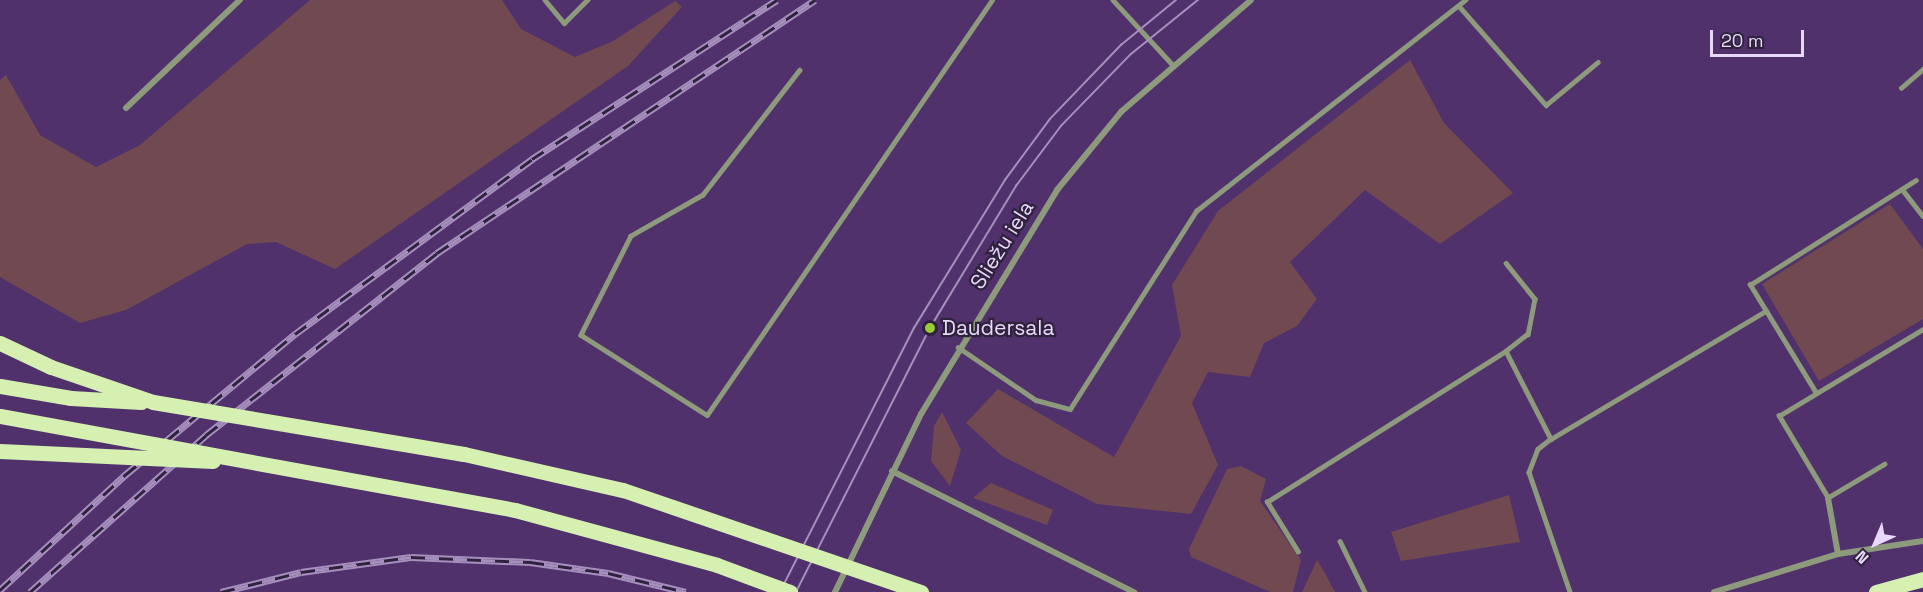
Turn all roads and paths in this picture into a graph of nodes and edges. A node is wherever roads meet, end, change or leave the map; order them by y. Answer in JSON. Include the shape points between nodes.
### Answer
{"nodes":[{"id":1,"x":240,"y":0,"type":"edge"},
{"id":2,"x":545,"y":0,"type":"edge"},
{"id":3,"x":587,"y":0,"type":"edge"},
{"id":4,"x":992,"y":0,"type":"edge"},
{"id":5,"x":1113,"y":0,"type":"edge"},
{"id":6,"x":1251,"y":0,"type":"edge"},
{"id":7,"x":1465,"y":0,"type":"edge"},
{"id":8,"x":1459,"y":6,"type":"junction"},
{"id":9,"x":1598,"y":62,"type":"dead end"},
{"id":10,"x":1172,"y":64,"type":"junction"},
{"id":11,"x":1923,"y":69,"type":"edge"},
{"id":12,"x":800,"y":70,"type":"dead end"},
{"id":13,"x":1901,"y":88,"type":"dead end"},
{"id":14,"x":126,"y":108,"type":"dead end"},
{"id":15,"x":1916,"y":180,"type":"dead end"},
{"id":16,"x":1902,"y":189,"type":"junction"},
{"id":17,"x":1923,"y":216,"type":"edge"},
{"id":18,"x":1506,"y":263,"type":"dead end"},
{"id":19,"x":1766,"y":311,"type":"junction"},
{"id":20,"x":1923,"y":329,"type":"edge"},
{"id":21,"x":0,"y":343,"type":"edge"},
{"id":22,"x":958,"y":347,"type":"junction"},
{"id":23,"x":1506,"y":351,"type":"junction"},
{"id":24,"x":0,"y":386,"type":"edge"},
{"id":25,"x":1816,"y":393,"type":"junction"},
{"id":26,"x":153,"y":402,"type":"junction"},
{"id":27,"x":0,"y":416,"type":"edge"},
{"id":28,"x":1551,"y":439,"type":"junction"},
{"id":29,"x":0,"y":451,"type":"edge"},
{"id":30,"x":231,"y":461,"type":"junction"},
{"id":31,"x":1885,"y":464,"type":"dead end"},
{"id":32,"x":892,"y":471,"type":"junction"},
{"id":33,"x":1828,"y":498,"type":"junction"},
{"id":34,"x":1340,"y":540,"type":"dead end"},
{"id":35,"x":1923,"y":541,"type":"edge"},
{"id":36,"x":1298,"y":552,"type":"dead end"},
{"id":37,"x":1838,"y":554,"type":"junction"},
{"id":38,"x":1923,"y":579,"type":"edge"},
{"id":39,"x":790,"y":592,"type":"edge"},
{"id":40,"x":835,"y":592,"type":"edge"},
{"id":41,"x":921,"y":592,"type":"edge"},
{"id":42,"x":1134,"y":592,"type":"edge"},
{"id":43,"x":1365,"y":592,"type":"edge"},
{"id":44,"x":1570,"y":592,"type":"edge"},
{"id":45,"x":1714,"y":592,"type":"edge"},
{"id":46,"x":1876,"y":592,"type":"edge"}],
"edges":[{"from":1,"to":14,"type":"street"},
{"from":2,"to":3,"type":"lane","via":[[564,23]]},
{"from":4,"to":12,"type":"lane","via":[[707,415],[581,335],[631,236],[703,195]]},
{"from":5,"to":10,"type":"lane"},
{"from":6,"to":10,"type":"street","name":"Sliežu iela"},
{"from":7,"to":8,"type":"lane"},
{"from":8,"to":9,"type":"lane","via":[[1546,105]]},
{"from":8,"to":22,"type":"lane","via":[[1197,211],[1070,409],[1036,400]]},
{"from":10,"to":22,"type":"street","name":"Sliežu iela","via":[[1086,150],[1027,232]]},
{"from":11,"to":13,"type":"lane"},
{"from":15,"to":16,"type":"lane"},
{"from":16,"to":17,"type":"lane"},
{"from":16,"to":19,"type":"lane","via":[[1750,285]]},
{"from":18,"to":23,"type":"lane","via":[[1535,299],[1528,334]]},
{"from":19,"to":25,"type":"lane"},
{"from":19,"to":28,"type":"lane"},
{"from":20,"to":25,"type":"lane"},
{"from":21,"to":26,"type":"main road","via":[[51,367]]},
{"from":22,"to":32,"type":"street","name":"Sliežu iela"},
{"from":23,"to":28,"type":"lane"},
{"from":23,"to":36,"type":"lane","via":[[1267,502]]},
{"from":24,"to":26,"type":"main road","via":[[71,398]]},
{"from":25,"to":33,"type":"lane","via":[[1779,416]]},
{"from":26,"to":41,"type":"main road","bridge":true,"via":[[464,454],[623,490]]},
{"from":27,"to":30,"type":"main road","bridge":true,"via":[[156,440]]},
{"from":28,"to":44,"type":"lane","via":[[1538,449],[1529,472]]},
{"from":29,"to":30,"type":"main road","bridge":true,"via":[[154,462]]},
{"from":30,"to":39,"type":"main road","bridge":true,"via":[[515,510],[717,566]]},
{"from":31,"to":33,"type":"lane"},
{"from":32,"to":40,"type":"street","name":"Sliežu iela"},
{"from":32,"to":42,"type":"street"},
{"from":33,"to":37,"type":"street"},
{"from":34,"to":43,"type":"lane"},
{"from":35,"to":37,"type":"street"},
{"from":37,"to":45,"type":"street"},
{"from":38,"to":46,"type":"main road"}]}
